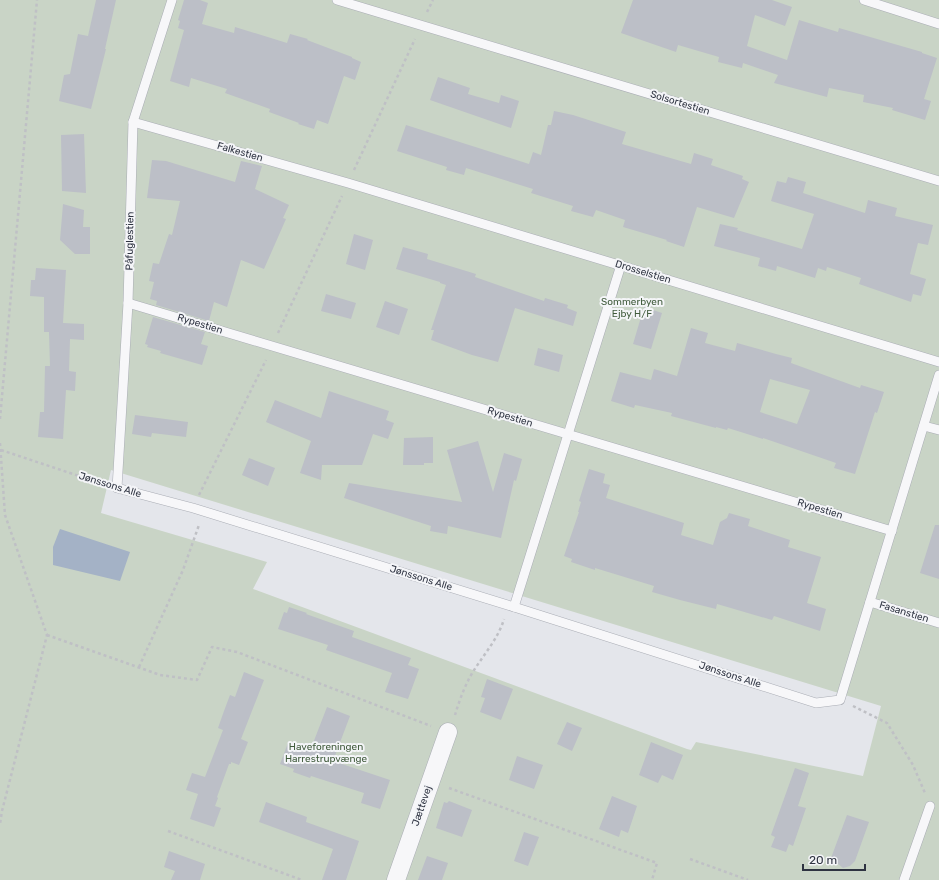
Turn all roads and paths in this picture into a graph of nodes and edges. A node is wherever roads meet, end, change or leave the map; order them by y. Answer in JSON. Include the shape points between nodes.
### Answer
{"nodes":[{"id":1,"x":37,"y":0,"type":"edge"},
{"id":2,"x":172,"y":0,"type":"edge"},
{"id":3,"x":337,"y":0,"type":"edge"},
{"id":4,"x":433,"y":0,"type":"edge"},
{"id":5,"x":864,"y":0,"type":"edge"},
{"id":6,"x":939,"y":24,"type":"edge"},
{"id":7,"x":421,"y":26,"type":"junction"},
{"id":8,"x":133,"y":122,"type":"junction"},
{"id":9,"x":939,"y":180,"type":"edge"},
{"id":10,"x":348,"y":183,"type":"junction"},
{"id":11,"x":621,"y":265,"type":"junction"},
{"id":12,"x":128,"y":303,"type":"junction"},
{"id":13,"x":273,"y":346,"type":"junction"},
{"id":14,"x":939,"y":362,"type":"edge"},
{"id":15,"x":939,"y":375,"type":"edge"},
{"id":16,"x":0,"y":418,"type":"edge"},
{"id":17,"x":924,"y":426,"type":"junction"},
{"id":18,"x":939,"y":430,"type":"edge"},
{"id":19,"x":569,"y":434,"type":"junction"},
{"id":20,"x":0,"y":443,"type":"edge"},
{"id":21,"x":1,"y":450,"type":"edge"},
{"id":22,"x":117,"y":488,"type":"junction"},
{"id":23,"x":193,"y":508,"type":"junction"},
{"id":24,"x":204,"y":512,"type":"junction"},
{"id":25,"x":892,"y":531,"type":"junction"},
{"id":26,"x":870,"y":602,"type":"junction"},
{"id":27,"x":511,"y":606,"type":"junction"},
{"id":28,"x":939,"y":623,"type":"edge"},
{"id":29,"x":47,"y":635,"type":"junction"},
{"id":30,"x":139,"y":668,"type":"junction"},
{"id":31,"x":840,"y":700,"type":"junction"},
{"id":32,"x":448,"y":732,"type":"junction"},
{"id":33,"x":431,"y":781,"type":"junction"},
{"id":34,"x":930,"y":806,"type":"joint"},
{"id":35,"x":0,"y":824,"type":"edge"},
{"id":36,"x":168,"y":831,"type":"dead end"},
{"id":37,"x":690,"y":859,"type":"dead end"},
{"id":38,"x":302,"y":880,"type":"edge"},
{"id":39,"x":396,"y":880,"type":"edge"},
{"id":40,"x":652,"y":880,"type":"edge"},
{"id":41,"x":748,"y":880,"type":"edge"},
{"id":42,"x":904,"y":880,"type":"edge"}],
"edges":[{"from":1,"to":16,"type":"path"},
{"from":2,"to":8,"type":"lane","name":"Påfuglestien"},
{"from":3,"to":7,"type":"lane"},
{"from":4,"to":7,"type":"path"},
{"from":5,"to":6,"type":"lane"},
{"from":7,"to":9,"type":"lane","name":"Solsortestien"},
{"from":7,"to":10,"type":"path"},
{"from":8,"to":10,"type":"lane","name":"Falkestien"},
{"from":8,"to":12,"type":"lane","name":"Påfuglestien"},
{"from":10,"to":11,"type":"lane","name":"Drosselstien"},
{"from":10,"to":13,"type":"path"},
{"from":11,"to":14,"type":"lane","name":"Drosselstien"},
{"from":11,"to":19,"type":"lane"},
{"from":12,"to":13,"type":"lane","name":"Rypestien"},
{"from":12,"to":22,"type":"lane","name":"Påfuglestien"},
{"from":13,"to":19,"type":"lane","name":"Rypestien"},
{"from":13,"to":23,"type":"path"},
{"from":15,"to":17,"type":"lane"},
{"from":17,"to":18,"type":"lane"},
{"from":17,"to":25,"type":"lane"},
{"from":19,"to":25,"type":"lane","name":"Rypestien"},
{"from":19,"to":27,"type":"lane"},
{"from":20,"to":21,"type":"path"},
{"from":21,"to":22,"type":"path","name":"Jønssons Alle"},
{"from":21,"to":29,"type":"path","via":[[5,515]]},
{"from":22,"to":23,"type":"lane","name":"Jønssons Alle"},
{"from":23,"to":24,"type":"lane","name":"Jønssons Alle"},
{"from":24,"to":27,"type":"lane","name":"Jønssons Alle"},
{"from":24,"to":30,"type":"path","via":[[183,570]]},
{"from":25,"to":26,"type":"lane"},
{"from":26,"to":28,"type":"lane","name":"Fasanstien"},
{"from":26,"to":31,"type":"lane"},
{"from":27,"to":31,"type":"lane","name":"Jønssons Alle","via":[[816,703]]},
{"from":27,"to":32,"type":"path","via":[[488,652],[467,683]]},
{"from":29,"to":30,"type":"path"},
{"from":29,"to":35,"type":"path"},
{"from":30,"to":32,"type":"path","via":[[160,675],[197,680],[212,647],[231,651]]},
{"from":31,"to":34,"type":"path","via":[[887,723],[914,765]]},
{"from":32,"to":33,"type":"street","name":"Jættevej"},
{"from":33,"to":39,"type":"street","name":"Jættevej"},
{"from":33,"to":40,"type":"path","via":[[657,863]]},
{"from":34,"to":42,"type":"lane"},
{"from":36,"to":38,"type":"path"},
{"from":37,"to":41,"type":"path"}]}
